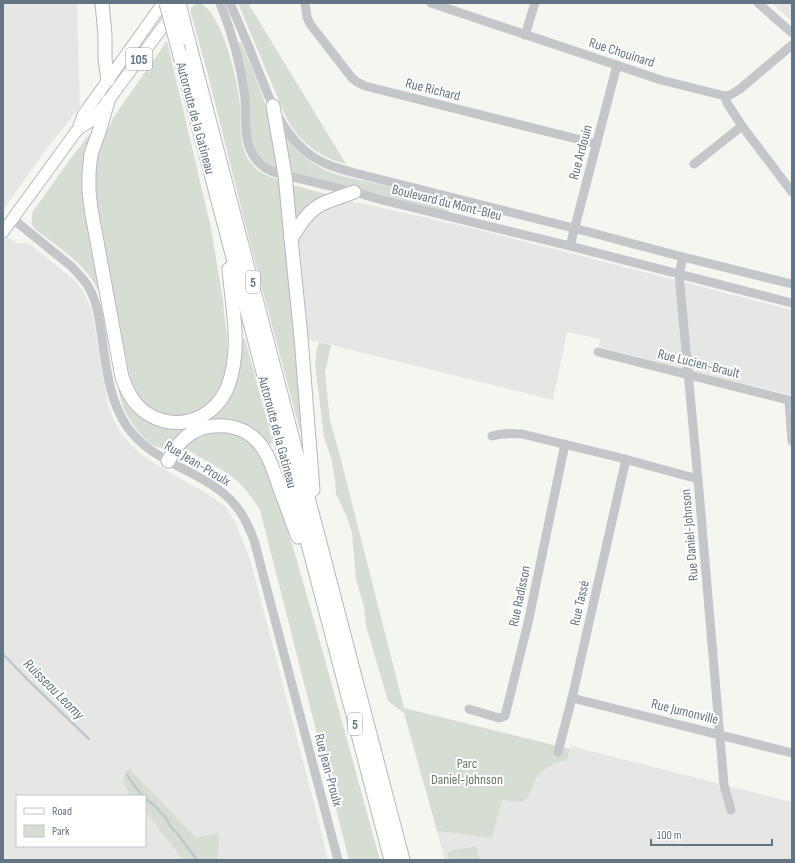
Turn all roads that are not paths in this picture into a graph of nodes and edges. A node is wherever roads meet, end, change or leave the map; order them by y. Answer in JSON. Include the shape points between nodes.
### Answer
{"nodes":[{"id":1,"x":102,"y":3,"type":"edge"},
{"id":2,"x":164,"y":3,"type":"edge"},
{"id":3,"x":180,"y":3,"type":"edge"},
{"id":4,"x":219,"y":3,"type":"edge"},
{"id":5,"x":230,"y":3,"type":"edge"},
{"id":6,"x":305,"y":3,"type":"edge"},
{"id":7,"x":431,"y":3,"type":"edge"},
{"id":8,"x":535,"y":3,"type":"edge"},
{"id":9,"x":758,"y":3,"type":"edge"},
{"id":10,"x":792,"y":33,"type":"edge"},
{"id":11,"x":525,"y":35,"type":"junction"},
{"id":12,"x":792,"y":45,"type":"edge"},
{"id":13,"x":617,"y":65,"type":"junction"},
{"id":14,"x":108,"y":80,"type":"junction"},
{"id":15,"x":724,"y":96,"type":"junction"},
{"id":16,"x":108,"y":101,"type":"junction"},
{"id":17,"x":273,"y":106,"type":"junction"},
{"id":18,"x":742,"y":126,"type":"junction"},
{"id":19,"x":78,"y":129,"type":"junction"},
{"id":20,"x":597,"y":144,"type":"junction"},
{"id":21,"x":694,"y":164,"type":"dead end"},
{"id":22,"x":285,"y":175,"type":"junction"},
{"id":23,"x":354,"y":192,"type":"junction"},
{"id":24,"x":792,"y":192,"type":"edge"},
{"id":25,"x":13,"y":219,"type":"junction"},
{"id":26,"x":575,"y":228,"type":"junction"},
{"id":27,"x":225,"y":229,"type":"junction"},
{"id":28,"x":3,"y":232,"type":"edge"},
{"id":29,"x":291,"y":239,"type":"junction"},
{"id":30,"x":570,"y":246,"type":"junction"},
{"id":31,"x":683,"y":257,"type":"junction"},
{"id":32,"x":739,"y":271,"type":"junction"},
{"id":33,"x":679,"y":274,"type":"junction"},
{"id":34,"x":792,"y":284,"type":"edge"},
{"id":35,"x":734,"y":288,"type":"junction"},
{"id":36,"x":792,"y":303,"type":"edge"},
{"id":37,"x":598,"y":352,"type":"dead end"},
{"id":38,"x":689,"y":376,"type":"junction"},
{"id":39,"x":790,"y":401,"type":"edge"},
{"id":40,"x":492,"y":436,"type":"dead end"},
{"id":41,"x":792,"y":441,"type":"edge"},
{"id":42,"x":566,"y":444,"type":"junction"},
{"id":43,"x":626,"y":459,"type":"junction"},
{"id":44,"x":168,"y":461,"type":"junction"},
{"id":45,"x":698,"y":478,"type":"junction"},
{"id":46,"x":316,"y":526,"type":"junction"},
{"id":47,"x":322,"y":601,"type":"junction"},
{"id":48,"x":572,"y":698,"type":"junction"},
{"id":49,"x":469,"y":709,"type":"dead end"},
{"id":50,"x":720,"y":734,"type":"junction"},
{"id":51,"x":558,"y":752,"type":"dead end"},
{"id":52,"x":792,"y":753,"type":"edge"},
{"id":53,"x":731,"y":810,"type":"dead end"},
{"id":54,"x":338,"y":860,"type":"edge"},
{"id":55,"x":390,"y":860,"type":"edge"},
{"id":56,"x":403,"y":860,"type":"edge"}],
"edges":[{"from":1,"to":14,"type":"highway"},
{"from":2,"to":14,"type":"main road","number":"105"},
{"from":2,"to":27,"type":"highway","name":"Autoroute de la Gatineau","number":"5","bridge":true},
{"from":3,"to":16,"type":"main road","number":"105"},
{"from":3,"to":46,"type":"highway","name":"Autoroute de la Gatineau","number":"5","bridge":true},
{"from":4,"to":22,"type":"street","name":"Boulevard du Mont-Bleu","via":[[231,33],[239,66],[250,149],[263,167]]},
{"from":5,"to":17,"type":"street","name":"Boulevard du Mont-Bleu"},
{"from":6,"to":20,"type":"street","name":"Rue Richard","via":[[310,24],[357,82]]},
{"from":7,"to":11,"type":"street","name":"Rue Chouinard"},
{"from":8,"to":11,"type":"street"},
{"from":9,"to":10,"type":"street"},
{"from":11,"to":13,"type":"street","name":"Rue Chouinard"},
{"from":12,"to":15,"type":"street","via":[[740,89]]},
{"from":13,"to":15,"type":"street","name":"Rue Chouinard","via":[[661,80]]},
{"from":13,"to":20,"type":"street","name":"Rue Ardouin"},
{"from":14,"to":19,"type":"main road","number":"105","via":[[83,114]]},
{"from":15,"to":18,"type":"street"},
{"from":16,"to":19,"type":"main road","number":"105","via":[[91,121]]},
{"from":16,"to":27,"type":"highway","via":[[90,160],[91,209],[124,383],[138,407],[162,420],[187,422],[206,414],[219,402],[229,382],[234,358],[235,333]]},
{"from":17,"to":22,"type":"highway"},
{"from":17,"to":26,"type":"street","name":"Boulevard du Mont-Bleu","via":[[294,140],[309,154],[327,165]]},
{"from":18,"to":21,"type":"street"},
{"from":18,"to":24,"type":"street"},
{"from":19,"to":25,"type":"main road","number":"105"},
{"from":20,"to":26,"type":"street","name":"Rue Ardouin"},
{"from":22,"to":23,"type":"street","name":"Boulevard du Mont-Bleu"},
{"from":22,"to":29,"type":"highway"},
{"from":23,"to":29,"type":"highway","via":[[316,207],[304,219]]},
{"from":23,"to":30,"type":"street","name":"Boulevard du Mont-Bleu"},
{"from":25,"to":28,"type":"main road","number":"105"},
{"from":25,"to":44,"type":"street","name":"Rue Jean-Proulx","via":[[72,267],[86,283],[98,310],[110,385],[120,415],[140,442]]},
{"from":26,"to":30,"type":"street","name":"Rue Ardouin"},
{"from":26,"to":31,"type":"street","name":"Boulevard du Mont-Bleu"},
{"from":27,"to":47,"type":"highway","name":"Autoroute de la Gatineau","number":"5"},
{"from":29,"to":46,"type":"highway"},
{"from":30,"to":33,"type":"street","name":"Boulevard du Mont-Bleu"},
{"from":31,"to":32,"type":"street","name":"Boulevard du Mont-Bleu"},
{"from":31,"to":33,"type":"street","name":"Rue Daniel-Johnson"},
{"from":32,"to":34,"type":"street","name":"Boulevard du Mont-Bleu"},
{"from":32,"to":35,"type":"street"},
{"from":33,"to":35,"type":"street","name":"Boulevard du Mont-Bleu"},
{"from":33,"to":38,"type":"street","name":"Rue Daniel-Johnson"},
{"from":35,"to":36,"type":"street","name":"Boulevard du Mont-Bleu"},
{"from":37,"to":38,"type":"street","name":"Rue Lucien-Brault"},
{"from":38,"to":39,"type":"street","name":"Rue Lucien-Brault"},
{"from":38,"to":45,"type":"street","name":"Rue Daniel-Johnson"},
{"from":39,"to":41,"type":"street"},
{"from":40,"to":42,"type":"street","via":[[502,433],[522,434]]},
{"from":42,"to":43,"type":"street"},
{"from":42,"to":49,"type":"street","name":"Rue Radisson","via":[[528,623],[505,716],[499,718]]},
{"from":43,"to":45,"type":"street"},
{"from":43,"to":48,"type":"street","name":"Rue Tassé"},
{"from":44,"to":47,"type":"highway","via":[[184,438],[207,426],[230,426],[256,439],[270,462]]},
{"from":44,"to":54,"type":"street","name":"Rue Jean-Proulx","via":[[227,496],[239,509],[249,528],[260,561]]},
{"from":45,"to":50,"type":"street","name":"Rue Daniel-Johnson"},
{"from":46,"to":56,"type":"highway","name":"Autoroute de la Gatineau","number":"5"},
{"from":47,"to":55,"type":"highway","name":"Autoroute de la Gatineau","number":"5"},
{"from":48,"to":50,"type":"street","name":"Rue Jumonville"},
{"from":48,"to":51,"type":"street","name":"Rue Tassé"},
{"from":50,"to":52,"type":"street","name":"Rue Jumonville"},
{"from":50,"to":53,"type":"street","name":"Rue Daniel-Johnson","via":[[724,786]]}]}
